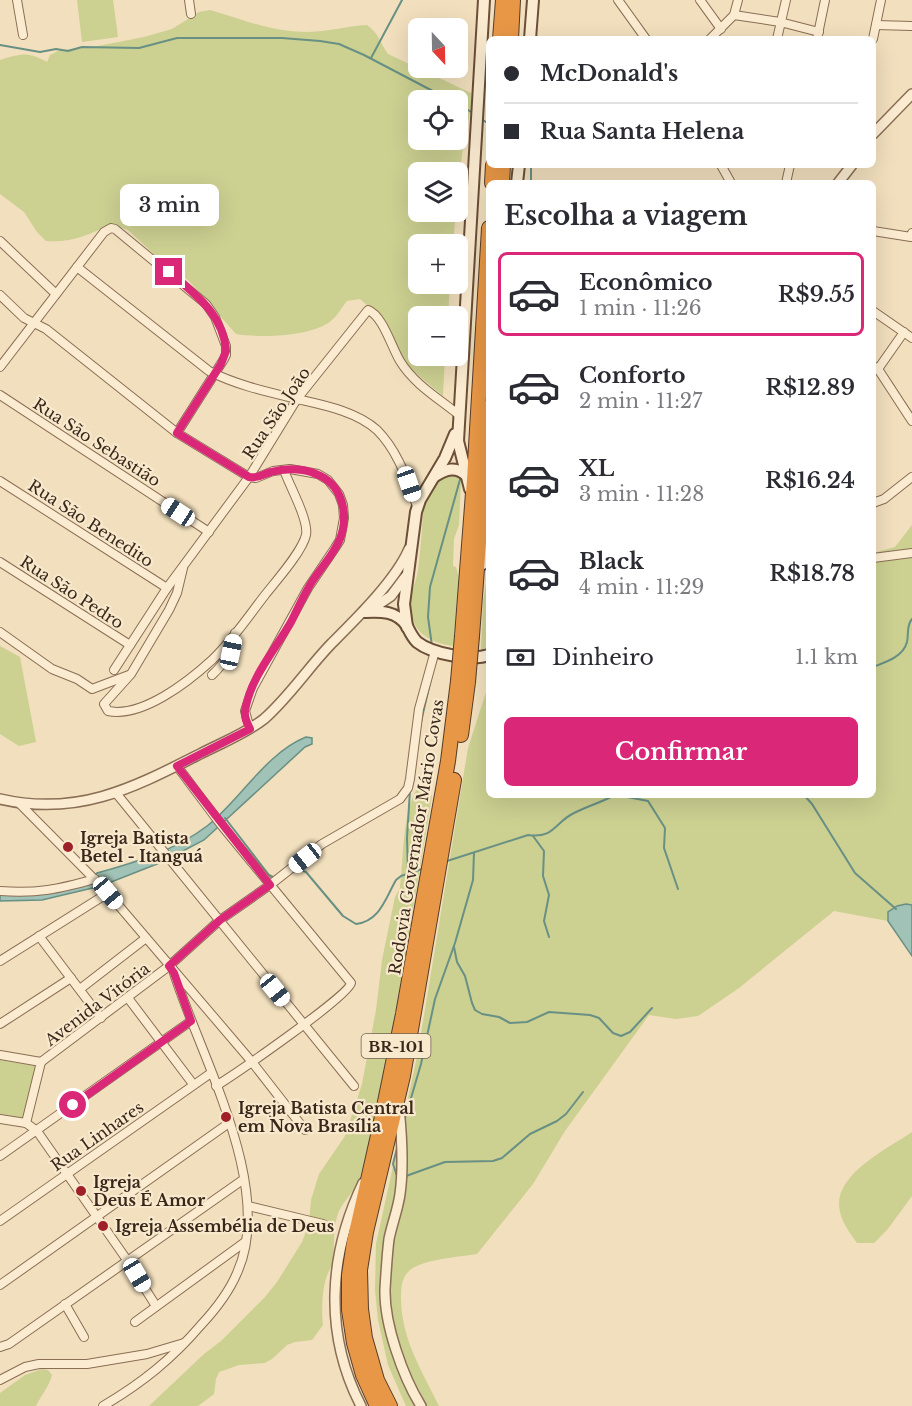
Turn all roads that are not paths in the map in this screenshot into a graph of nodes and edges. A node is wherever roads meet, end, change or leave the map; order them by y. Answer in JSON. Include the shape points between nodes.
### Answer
{"nodes":[{"id":1,"x":17,"y":0,"type":"edge"},
{"id":2,"x":189,"y":0,"type":"edge"},
{"id":3,"x":482,"y":0,"type":"edge"},
{"id":4,"x":502,"y":0,"type":"edge"},
{"id":5,"x":513,"y":0,"type":"edge"},
{"id":6,"x":533,"y":0,"type":"edge"},
{"id":7,"x":618,"y":0,"type":"edge"},
{"id":8,"x":700,"y":0,"type":"edge"},
{"id":9,"x":738,"y":0,"type":"edge"},
{"id":10,"x":786,"y":0,"type":"edge"},
{"id":11,"x":825,"y":0,"type":"edge"},
{"id":12,"x":881,"y":0,"type":"edge"},
{"id":13,"x":191,"y":14,"type":"dead end"},
{"id":14,"x":734,"y":15,"type":"junction"},
{"id":15,"x":780,"y":22,"type":"junction"},
{"id":16,"x":876,"y":25,"type":"junction"},
{"id":17,"x":912,"y":26,"type":"edge"},
{"id":18,"x":721,"y":29,"type":"junction"},
{"id":19,"x":23,"y":35,"type":"dead end"},
{"id":20,"x":818,"y":35,"type":"edge"},
{"id":21,"x":500,"y":36,"type":"edge"},
{"id":22,"x":511,"y":36,"type":"edge"},
{"id":23,"x":530,"y":36,"type":"edge"},
{"id":24,"x":644,"y":36,"type":"edge"},
{"id":25,"x":713,"y":36,"type":"edge"},
{"id":26,"x":778,"y":36,"type":"edge"},
{"id":27,"x":874,"y":36,"type":"edge"},
{"id":28,"x":912,"y":94,"type":"edge"},
{"id":29,"x":876,"y":131,"type":"edge"},
{"id":30,"x":850,"y":168,"type":"edge"},
{"id":31,"x":840,"y":180,"type":"edge"},
{"id":32,"x":876,"y":231,"type":"edge"},
{"id":33,"x":911,"y":235,"type":"edge"},
{"id":34,"x":0,"y":241,"type":"edge"},
{"id":35,"x":77,"y":267,"type":"junction"},
{"id":36,"x":486,"y":273,"type":"edge"},
{"id":37,"x":56,"y":294,"type":"junction"},
{"id":38,"x":0,"y":295,"type":"edge"},
{"id":39,"x":876,"y":313,"type":"edge"},
{"id":40,"x":34,"y":323,"type":"junction"},
{"id":41,"x":904,"y":332,"type":"junction"},
{"id":42,"x":912,"y":338,"type":"edge"},
{"id":43,"x":0,"y":367,"type":"edge"},
{"id":44,"x":876,"y":367,"type":"edge"},
{"id":45,"x":876,"y":369,"type":"edge"},
{"id":46,"x":215,"y":374,"type":"junction"},
{"id":47,"x":0,"y":395,"type":"edge"},
{"id":48,"x":297,"y":399,"type":"junction"},
{"id":49,"x":459,"y":420,"type":"junction"},
{"id":50,"x":912,"y":421,"type":"edge"},
{"id":51,"x":177,"y":433,"type":"junction"},
{"id":52,"x":486,"y":450,"type":"edge"},
{"id":53,"x":284,"y":470,"type":"junction"},
{"id":54,"x":466,"y":475,"type":"junction"},
{"id":55,"x":249,"y":477,"type":"junction"},
{"id":56,"x":432,"y":477,"type":"junction"},
{"id":57,"x":912,"y":477,"type":"edge"},
{"id":58,"x":0,"y":481,"type":"edge"},
{"id":59,"x":876,"y":501,"type":"edge"},
{"id":60,"x":417,"y":507,"type":"junction"},
{"id":61,"x":209,"y":532,"type":"junction"},
{"id":62,"x":412,"y":540,"type":"junction"},
{"id":63,"x":486,"y":541,"type":"edge"},
{"id":64,"x":912,"y":553,"type":"edge"},
{"id":65,"x":876,"y":558,"type":"edge"},
{"id":66,"x":467,"y":561,"type":"junction"},
{"id":67,"x":0,"y":562,"type":"edge"},
{"id":68,"x":184,"y":565,"type":"junction"},
{"id":69,"x":409,"y":570,"type":"junction"},
{"id":70,"x":167,"y":588,"type":"junction"},
{"id":71,"x":475,"y":608,"type":"junction"},
{"id":72,"x":362,"y":614,"type":"junction"},
{"id":73,"x":407,"y":627,"type":"junction"},
{"id":74,"x":0,"y":632,"type":"edge"},
{"id":75,"x":235,"y":632,"type":"junction"},
{"id":76,"x":467,"y":636,"type":"junction"},
{"id":77,"x":130,"y":645,"type":"junction"},
{"id":78,"x":435,"y":651,"type":"junction"},
{"id":79,"x":486,"y":655,"type":"edge"},
{"id":80,"x":114,"y":670,"type":"dead end"},
{"id":81,"x":131,"y":674,"type":"junction"},
{"id":82,"x":212,"y":675,"type":"dead end"},
{"id":83,"x":463,"y":681,"type":"junction"},
{"id":84,"x":250,"y":729,"type":"junction"},
{"id":85,"x":177,"y":766,"type":"junction"},
{"id":86,"x":116,"y":793,"type":"junction"},
{"id":87,"x":0,"y":799,"type":"edge"},
{"id":88,"x":20,"y":804,"type":"junction"},
{"id":89,"x":95,"y":879,"type":"junction"},
{"id":90,"x":270,"y":885,"type":"junction"},
{"id":91,"x":0,"y":891,"type":"edge"},
{"id":92,"x":108,"y":893,"type":"junction"},
{"id":93,"x":220,"y":920,"type":"junction"},
{"id":94,"x":39,"y":936,"type":"junction"},
{"id":95,"x":146,"y":938,"type":"junction"},
{"id":96,"x":0,"y":961,"type":"edge"},
{"id":97,"x":171,"y":969,"type":"junction"},
{"id":98,"x":71,"y":978,"type":"junction"},
{"id":99,"x":80,"y":989,"type":"junction"},
{"id":100,"x":128,"y":998,"type":"junction"},
{"id":101,"x":101,"y":1018,"type":"junction"},
{"id":102,"x":191,"y":1021,"type":"junction"},
{"id":103,"x":0,"y":1024,"type":"edge"},
{"id":104,"x":303,"y":1024,"type":"junction"},
{"id":105,"x":162,"y":1041,"type":"junction"},
{"id":106,"x":0,"y":1055,"type":"edge"},
{"id":107,"x":41,"y":1062,"type":"junction"},
{"id":108,"x":252,"y":1062,"type":"junction"},
{"id":109,"x":211,"y":1073,"type":"junction"},
{"id":110,"x":194,"y":1084,"type":"junction"},
{"id":111,"x":216,"y":1086,"type":"junction"},
{"id":112,"x":354,"y":1086,"type":"dead end"},
{"id":113,"x":398,"y":1099,"type":"junction"},
{"id":114,"x":0,"y":1119,"type":"edge"},
{"id":115,"x":26,"y":1123,"type":"junction"},
{"id":116,"x":229,"y":1123,"type":"junction"},
{"id":117,"x":305,"y":1130,"type":"dead end"},
{"id":118,"x":37,"y":1131,"type":"junction"},
{"id":119,"x":0,"y":1156,"type":"edge"},
{"id":120,"x":371,"y":1165,"type":"junction"},
{"id":121,"x":67,"y":1174,"type":"junction"},
{"id":122,"x":244,"y":1179,"type":"junction"},
{"id":123,"x":248,"y":1206,"type":"junction"},
{"id":124,"x":96,"y":1217,"type":"junction"},
{"id":125,"x":0,"y":1221,"type":"edge"},
{"id":126,"x":323,"y":1224,"type":"dead end"},
{"id":127,"x":245,"y":1242,"type":"junction"},
{"id":128,"x":128,"y":1260,"type":"junction"},
{"id":129,"x":0,"y":1285,"type":"edge"},
{"id":130,"x":65,"y":1304,"type":"junction"},
{"id":131,"x":156,"y":1306,"type":"junction"},
{"id":132,"x":135,"y":1323,"type":"dead end"},
{"id":133,"x":84,"y":1337,"type":"dead end"},
{"id":134,"x":187,"y":1342,"type":"junction"},
{"id":135,"x":0,"y":1347,"type":"edge"},
{"id":136,"x":0,"y":1380,"type":"edge"},
{"id":137,"x":104,"y":1406,"type":"edge"},
{"id":138,"x":361,"y":1406,"type":"edge"},
{"id":139,"x":377,"y":1406,"type":"edge"},
{"id":140,"x":390,"y":1406,"type":"edge"},
{"id":141,"x":421,"y":1406,"type":"edge"}],
"edges":[{"from":1,"to":19,"type":"street"},
{"from":2,"to":13,"type":"street"},
{"from":3,"to":49,"type":"main road"},
{"from":4,"to":21,"type":"highway"},
{"from":5,"to":22,"type":"highway"},
{"from":6,"to":23,"type":"main road"},
{"from":7,"to":24,"type":"street"},
{"from":8,"to":18,"type":"street"},
{"from":9,"to":14,"type":"street"},
{"from":10,"to":15,"type":"street"},
{"from":11,"to":20,"type":"street"},
{"from":12,"to":16,"type":"street"},
{"from":14,"to":15,"type":"street"},
{"from":14,"to":18,"type":"street"},
{"from":15,"to":20,"type":"street"},
{"from":15,"to":26,"type":"street"},
{"from":16,"to":17,"type":"street"},
{"from":16,"to":27,"type":"street"},
{"from":18,"to":25,"type":"street"},
{"from":28,"to":29,"type":"street"},
{"from":30,"to":31,"type":"street"},
{"from":32,"to":33,"type":"street"},
{"from":34,"to":37,"type":"street"},
{"from":35,"to":37,"type":"street"},
{"from":35,"to":46,"type":"street"},
{"from":35,"to":46,"type":"street","via":[[104,232],[112,228],[120,231],[209,308],[226,346],[226,355]]},
{"from":36,"to":66,"type":"highway","name":"Rodovia Governador Mário Covas","number":"BR-101"},
{"from":37,"to":40,"type":"street"},
{"from":38,"to":40,"type":"street"},
{"from":39,"to":41,"type":"street"},
{"from":40,"to":43,"type":"street"},
{"from":40,"to":51,"type":"street"},
{"from":41,"to":42,"type":"street"},
{"from":41,"to":44,"type":"street"},
{"from":45,"to":50,"type":"street"},
{"from":46,"to":48,"type":"street"},
{"from":46,"to":51,"type":"street"},
{"from":47,"to":61,"type":"street","name":"Rua São Sebastião"},
{"from":48,"to":49,"type":"street","name":"Rua São João","via":[[368,310],[376,313],[410,375]]},
{"from":48,"to":55,"type":"street","name":"Rua São João"},
{"from":48,"to":60,"type":"street","via":[[351,415],[377,430],[400,463]]},
{"from":49,"to":54,"type":"main road","via":[[458,448]]},
{"from":49,"to":56,"type":"main road","via":[[445,458]]},
{"from":51,"to":55,"type":"street"},
{"from":52,"to":71,"type":"highway","name":"Rodovia Governador Mário Covas","number":"BR-101"},
{"from":53,"to":55,"type":"street"},
{"from":53,"to":75,"type":"street","via":[[305,519],[306,536],[285,570]]},
{"from":53,"to":84,"type":"street","via":[[311,472],[328,480],[342,499],[344,518],[335,548],[252,688],[245,711]]},
{"from":54,"to":56,"type":"main road","via":[[453,469]]},
{"from":54,"to":66,"type":"main road","via":[[470,488]]},
{"from":55,"to":61,"type":"street","name":"Rua São João"},
{"from":56,"to":60,"type":"main road"},
{"from":57,"to":59,"type":"street"},
{"from":58,"to":70,"type":"street","name":"Rua São Benedito"},
{"from":60,"to":62,"type":"main road"},
{"from":61,"to":68,"type":"street","name":"Rua São João"},
{"from":62,"to":69,"type":"main road"},
{"from":62,"to":72,"type":"street","via":[[404,560]]},
{"from":63,"to":71,"type":"main road"},
{"from":64,"to":65,"type":"street"},
{"from":66,"to":76,"type":"highway","name":"Rodovia Governador Mário Covas","number":"BR-101"},
{"from":67,"to":77,"type":"street","name":"Rua São Pedro"},
{"from":68,"to":70,"type":"street","name":"Rua São João"},
{"from":68,"to":81,"type":"street","via":[[169,610]]},
{"from":69,"to":72,"type":"street","via":[[391,597]]},
{"from":69,"to":73,"type":"main road","via":[[404,604]]},
{"from":70,"to":77,"type":"street","name":"Rua São João"},
{"from":71,"to":76,"type":"highway","name":"Rodovia Governador Mário Covas","number":"BR-101"},
{"from":72,"to":73,"type":"main road","via":[[387,612]]},
{"from":72,"to":84,"type":"street"},
{"from":73,"to":78,"type":"main road","via":[[417,641]]},
{"from":74,"to":81,"type":"street","via":[[52,669],[92,689]]},
{"from":75,"to":81,"type":"street","via":[[206,665],[158,700],[135,709],[106,710],[106,702]]},
{"from":75,"to":82,"type":"street","via":[[225,664]]},
{"from":76,"to":83,"type":"highway","name":"Rodovia Governador Mário Covas","number":"BR-101","bridge":true},
{"from":77,"to":80,"type":"street","name":"Rua São João"},
{"from":78,"to":79,"type":"main road"},
{"from":78,"to":90,"type":"street","name":"Avenida Vitória","via":[[419,709],[408,788],[400,799],[322,844]]},
{"from":83,"to":113,"type":"highway","name":"Rodovia Governador Mário Covas","number":"BR-101","via":[[456,772]]},
{"from":83,"to":120,"type":"highway","name":"Rodovia Governador Mário Covas","number":"BR-101","via":[[403,1014]]},
{"from":84,"to":85,"type":"street"},
{"from":85,"to":86,"type":"street"},
{"from":85,"to":90,"type":"street"},
{"from":86,"to":88,"type":"street","via":[[62,804]]},
{"from":86,"to":93,"type":"street"},
{"from":87,"to":88,"type":"street"},
{"from":88,"to":89,"type":"street"},
{"from":89,"to":91,"type":"street","via":[[46,892]]},
{"from":89,"to":92,"type":"street"},
{"from":90,"to":93,"type":"street","name":"Avenida Vitória"},
{"from":90,"to":104,"type":"street","via":[[351,983],[350,989]]},
{"from":92,"to":94,"type":"street"},
{"from":92,"to":95,"type":"street"},
{"from":93,"to":97,"type":"street","name":"Avenida Vitória"},
{"from":93,"to":104,"type":"street"},
{"from":94,"to":96,"type":"street"},
{"from":94,"to":98,"type":"street"},
{"from":95,"to":97,"type":"street"},
{"from":95,"to":99,"type":"street"},
{"from":97,"to":100,"type":"street","name":"Avenida Vitória"},
{"from":97,"to":102,"type":"street"},
{"from":97,"to":108,"type":"street"},
{"from":98,"to":99,"type":"street"},
{"from":98,"to":103,"type":"street"},
{"from":99,"to":101,"type":"street"},
{"from":100,"to":101,"type":"street","name":"Avenida Vitória"},
{"from":100,"to":105,"type":"street"},
{"from":101,"to":107,"type":"street","name":"Avenida Vitória"},
{"from":102,"to":105,"type":"street"},
{"from":102,"to":109,"type":"street"},
{"from":104,"to":108,"type":"street"},
{"from":104,"to":112,"type":"street"},
{"from":105,"to":110,"type":"street"},
{"from":105,"to":118,"type":"street"},
{"from":106,"to":107,"type":"street"},
{"from":107,"to":115,"type":"street"},
{"from":108,"to":111,"type":"street"},
{"from":108,"to":117,"type":"street"},
{"from":109,"to":110,"type":"street","name":"Rua Linhares"},
{"from":109,"to":111,"type":"street"},
{"from":110,"to":121,"type":"street","name":"Rua Linhares"},
{"from":111,"to":116,"type":"street"},
{"from":113,"to":140,"type":"highway","name":"Rodovia Governador Mário Covas","number":"BR-101","via":[[360,1270],[365,1338],[377,1380]]},
{"from":113,"to":141,"type":"street","name":"Rodovia Governador Mário Covas","via":[[402,1173],[385,1292],[392,1337]]},
{"from":114,"to":115,"type":"street"},
{"from":115,"to":118,"type":"street"},
{"from":116,"to":122,"type":"street"},
{"from":116,"to":124,"type":"street"},
{"from":118,"to":119,"type":"street"},
{"from":118,"to":121,"type":"street"},
{"from":120,"to":138,"type":"street","via":[[342,1234],[334,1312],[342,1360]]},
{"from":120,"to":139,"type":"highway","name":"Rodovia Governador Mário Covas","number":"BR-101","via":[[354,1242],[349,1292],[357,1359]]},
{"from":121,"to":124,"type":"street"},
{"from":121,"to":125,"type":"street","name":"Rua Linhares"},
{"from":122,"to":123,"type":"street"},
{"from":122,"to":128,"type":"street"},
{"from":123,"to":126,"type":"street"},
{"from":123,"to":127,"type":"street"},
{"from":124,"to":128,"type":"street"},
{"from":124,"to":129,"type":"street"},
{"from":127,"to":131,"type":"street"},
{"from":127,"to":134,"type":"street","via":[[228,1290]]},
{"from":128,"to":130,"type":"street"},
{"from":128,"to":131,"type":"street"},
{"from":130,"to":133,"type":"street"},
{"from":130,"to":135,"type":"street"},
{"from":131,"to":132,"type":"street"},
{"from":134,"to":136,"type":"street","via":[[97,1363],[39,1364]]},
{"from":134,"to":137,"type":"street","via":[[171,1359]]}]}
